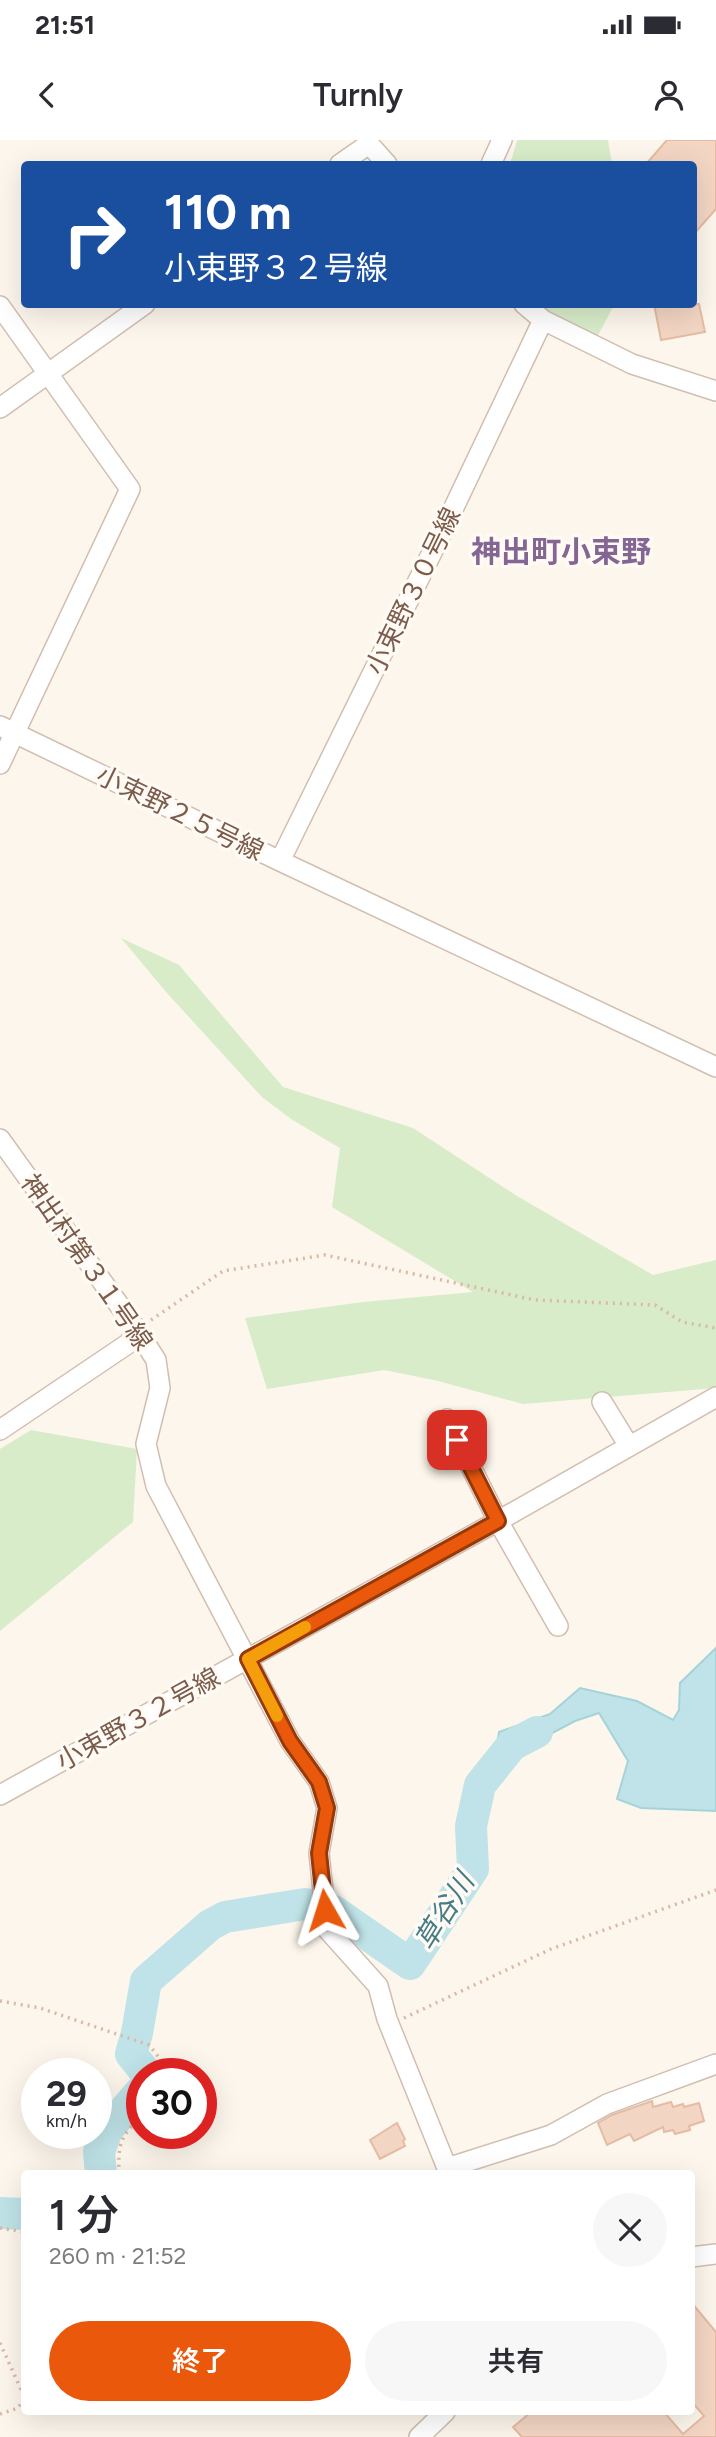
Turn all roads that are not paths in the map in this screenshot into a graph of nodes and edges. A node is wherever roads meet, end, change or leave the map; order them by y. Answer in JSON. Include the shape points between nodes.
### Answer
{"nodes":[{"id":1,"x":502,"y":140,"type":"edge"},
{"id":2,"x":344,"y":161,"type":"edge"},
{"id":3,"x":384,"y":161,"type":"edge"},
{"id":4,"x":493,"y":161,"type":"edge"},
{"id":5,"x":0,"y":306,"type":"edge"},
{"id":6,"x":139,"y":308,"type":"edge"},
{"id":7,"x":529,"y":308,"type":"edge"},
{"id":8,"x":543,"y":320,"type":"junction"},
{"id":9,"x":48,"y":374,"type":"junction"},
{"id":10,"x":716,"y":391,"type":"edge"},
{"id":11,"x":0,"y":408,"type":"edge"},
{"id":12,"x":8,"y":730,"type":"edge"},
{"id":13,"x":0,"y":764,"type":"edge"},
{"id":14,"x":280,"y":861,"type":"junction"},
{"id":15,"x":716,"y":1067,"type":"edge"},
{"id":16,"x":0,"y":1139,"type":"edge"},
{"id":17,"x":137,"y":1330,"type":"junction"},
{"id":18,"x":716,"y":1397,"type":"edge"},
{"id":19,"x":602,"y":1402,"type":"dead end"},
{"id":20,"x":447,"y":1419,"type":"dead end"},
{"id":21,"x":0,"y":1430,"type":"edge"},
{"id":22,"x":629,"y":1446,"type":"junction"},
{"id":23,"x":498,"y":1521,"type":"junction"},
{"id":24,"x":558,"y":1626,"type":"dead end"},
{"id":25,"x":248,"y":1659,"type":"junction"},
{"id":26,"x":0,"y":1795,"type":"edge"},
{"id":27,"x":716,"y":2064,"type":"edge"},
{"id":28,"x":716,"y":2254,"type":"edge"},
{"id":29,"x":695,"y":2256,"type":"edge"},
{"id":30,"x":442,"y":2415,"type":"edge"},
{"id":31,"x":419,"y":2437,"type":"edge"}],
"edges":[{"from":1,"to":4,"type":"street"},
{"from":2,"to":3,"type":"street","via":[[369,144]]},
{"from":5,"to":9,"type":"street"},
{"from":6,"to":9,"type":"street"},
{"from":7,"to":8,"type":"street"},
{"from":8,"to":10,"type":"street","via":[[632,364]]},
{"from":8,"to":14,"type":"street","name":"小束野３０号線"},
{"from":9,"to":11,"type":"street"},
{"from":9,"to":12,"type":"street","via":[[130,489]]},
{"from":12,"to":13,"type":"street"},
{"from":12,"to":14,"type":"street","name":"小束野２５号線"},
{"from":14,"to":15,"type":"street","name":"小束野２５号線"},
{"from":16,"to":17,"type":"street","name":"神出村第３１号線"},
{"from":17,"to":21,"type":"street","via":[[129,1343]]},
{"from":17,"to":25,"type":"street","name":"神出村第３１号線","via":[[156,1360],[160,1388],[146,1444],[156,1486]]},
{"from":18,"to":22,"type":"street","name":"小束野３２号線"},
{"from":19,"to":22,"type":"street"},
{"from":20,"to":23,"type":"street"},
{"from":22,"to":23,"type":"street","name":"小束野３２号線"},
{"from":23,"to":24,"type":"street"},
{"from":23,"to":25,"type":"street","name":"小束野３２号線"},
{"from":25,"to":26,"type":"street","name":"小束野３２号線"},
{"from":25,"to":27,"type":"street","name":"神出村第３１号線","via":[[290,1741],[319,1782],[327,1808],[319,1853],[327,1929],[378,1986],[447,2168],[551,2135],[607,2105]]},
{"from":28,"to":29,"type":"street"},
{"from":30,"to":31,"type":"street"}]}
